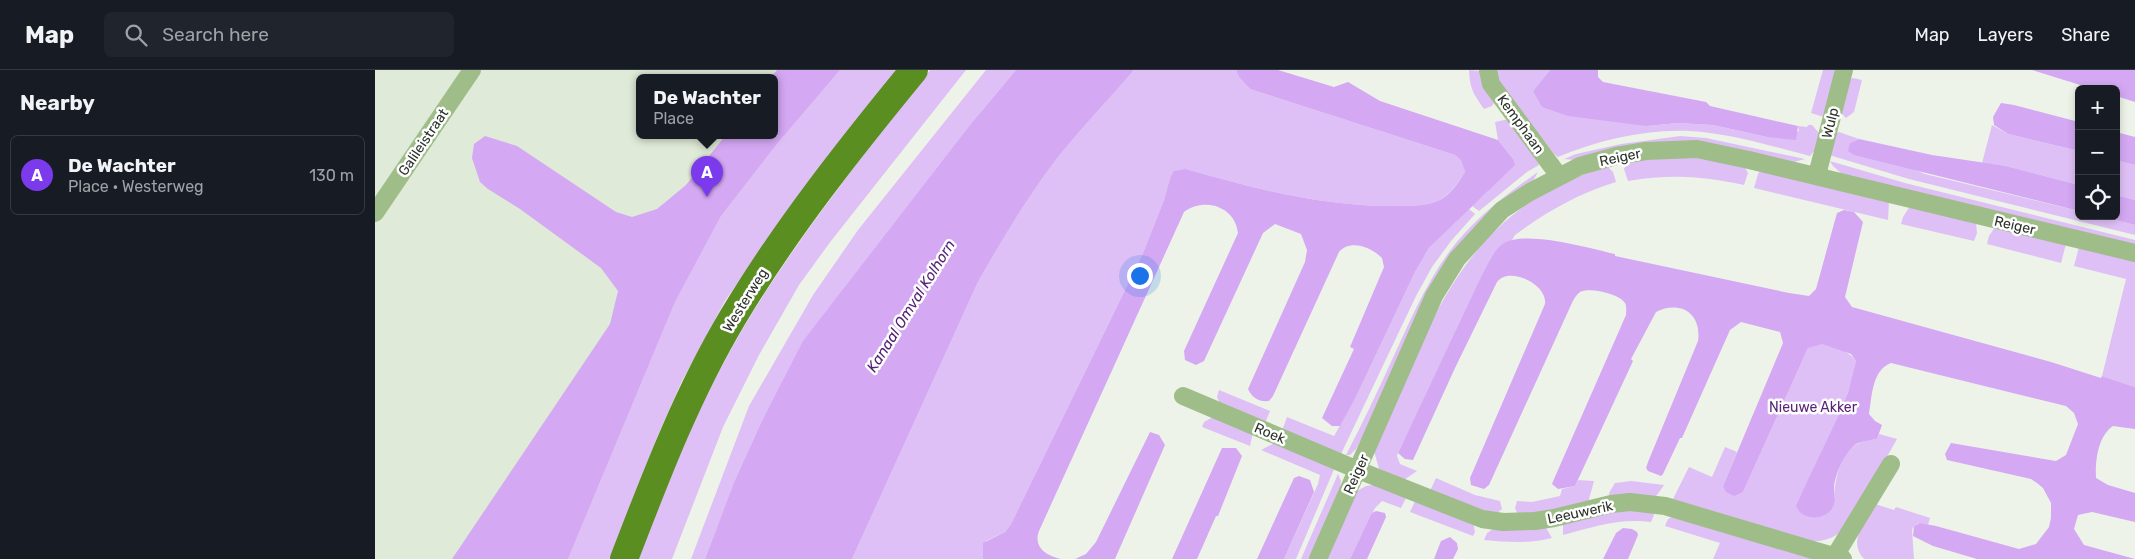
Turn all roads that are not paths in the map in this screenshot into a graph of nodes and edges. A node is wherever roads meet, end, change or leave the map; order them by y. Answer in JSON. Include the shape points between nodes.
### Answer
{"nodes":[{"id":1,"x":472,"y":70,"type":"edge"},
{"id":2,"x":914,"y":70,"type":"edge"},
{"id":3,"x":1488,"y":70,"type":"edge"},
{"id":4,"x":1844,"y":70,"type":"edge"},
{"id":5,"x":1817,"y":175,"type":"junction"},
{"id":6,"x":1559,"y":176,"type":"junction"},
{"id":7,"x":375,"y":213,"type":"edge"},
{"id":8,"x":2135,"y":253,"type":"edge"},
{"id":9,"x":1183,"y":396,"type":"dead end"},
{"id":10,"x":1891,"y":464,"type":"dead end"},
{"id":11,"x":1358,"y":470,"type":"junction"},
{"id":12,"x":1839,"y":557,"type":"edge"},
{"id":13,"x":624,"y":559,"type":"edge"},
{"id":14,"x":1318,"y":559,"type":"edge"}],
"edges":[{"from":1,"to":7,"type":"street","name":"Galileistraat"},
{"from":2,"to":13,"type":"main road","name":"Westerweg","via":[[798,219],[732,318],[677,426]]},
{"from":3,"to":6,"type":"street","name":"Kemphaan","via":[[1491,84]]},
{"from":4,"to":5,"type":"street","name":"Wulp"},
{"from":5,"to":6,"type":"street","name":"Reiger","via":[[1697,149],[1616,156]]},
{"from":5,"to":8,"type":"street","name":"Reiger"},
{"from":6,"to":11,"type":"street","name":"Reiger","via":[[1502,210],[1457,259],[1434,296]]},
{"from":9,"to":11,"type":"street","name":"Roek"},
{"from":10,"to":12,"type":"street","name":"Leeuwerik"},
{"from":11,"to":12,"type":"street","name":"Leeuwerik","via":[[1482,519],[1535,521],[1630,502],[1665,506]]},
{"from":11,"to":14,"type":"street","name":"Reiger"}]}
